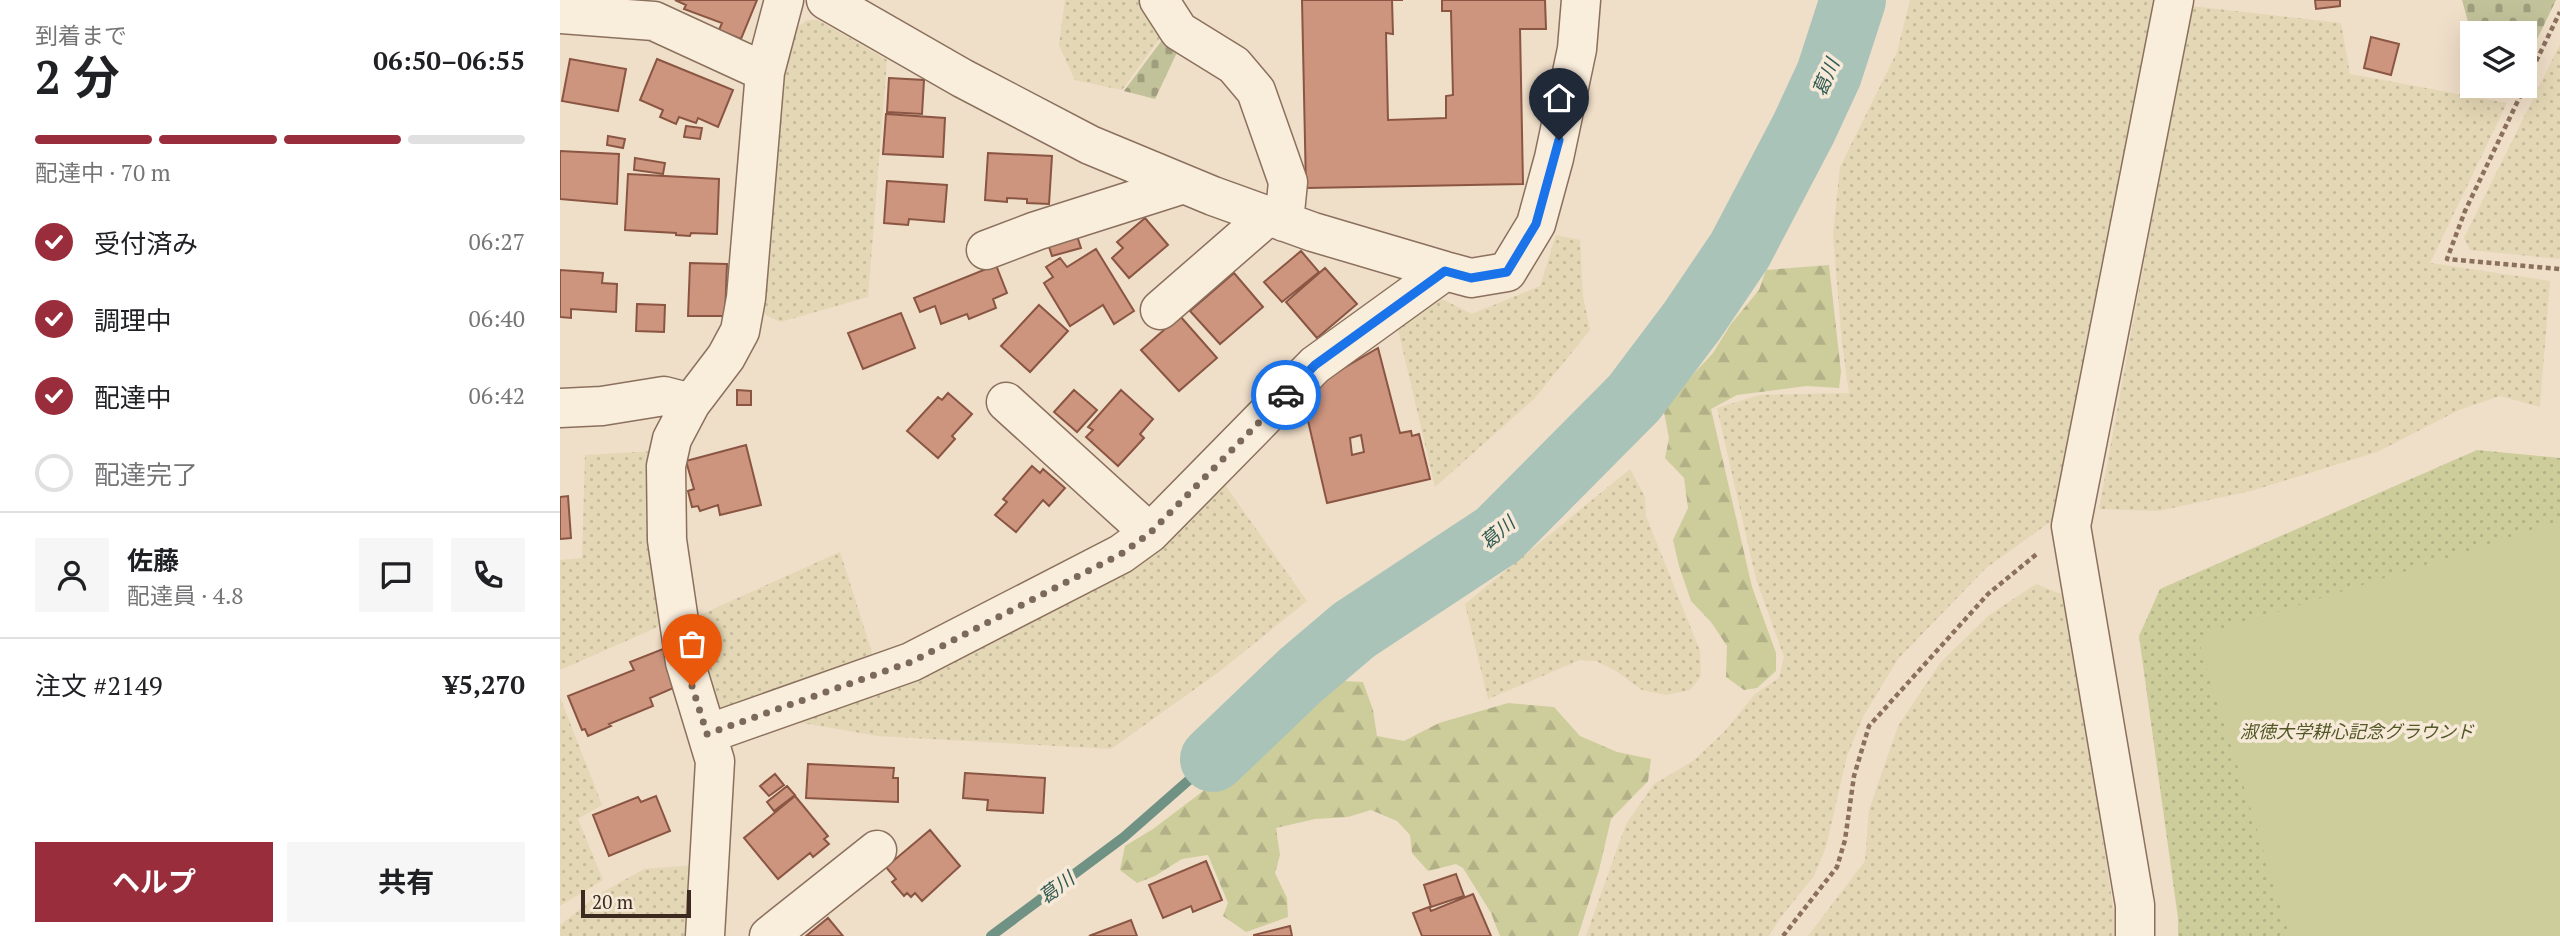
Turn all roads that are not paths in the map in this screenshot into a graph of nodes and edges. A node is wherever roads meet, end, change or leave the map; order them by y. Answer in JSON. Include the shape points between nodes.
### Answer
{"nodes":[{"id":1,"x":784,"y":0,"type":"edge"},
{"id":2,"x":826,"y":0,"type":"edge"},
{"id":3,"x":1159,"y":0,"type":"edge"},
{"id":4,"x":1581,"y":0,"type":"edge"},
{"id":5,"x":2174,"y":0,"type":"edge"},
{"id":6,"x":560,"y":14,"type":"edge"},
{"id":7,"x":765,"y":72,"type":"junction"},
{"id":8,"x":1184,"y":184,"type":"junction"},
{"id":9,"x":1276,"y":219,"type":"junction"},
{"id":10,"x":986,"y":250,"type":"dead end"},
{"id":11,"x":1445,"y":271,"type":"junction"},
{"id":12,"x":1160,"y":310,"type":"dead end"},
{"id":13,"x":1006,"y":402,"type":"dead end"},
{"id":14,"x":691,"y":403,"type":"junction"},
{"id":15,"x":560,"y":408,"type":"edge"},
{"id":16,"x":1150,"y":533,"type":"junction"},
{"id":17,"x":707,"y":734,"type":"junction"},
{"id":18,"x":877,"y":850,"type":"dead end"},
{"id":19,"x":705,"y":936,"type":"edge"},
{"id":20,"x":769,"y":936,"type":"edge"},
{"id":21,"x":2135,"y":936,"type":"edge"}],
"edges":[{"from":1,"to":7,"type":"street"},
{"from":2,"to":8,"type":"street","via":[[1090,145]]},
{"from":3,"to":9,"type":"street","via":[[1179,31],[1234,65],[1256,91],[1288,182]]},
{"from":4,"to":11,"type":"street","via":[[1563,122],[1536,224],[1507,272],[1471,278]]},
{"from":5,"to":21,"type":"street","via":[[2071,526],[2135,905]]},
{"from":6,"to":7,"type":"street","via":[[654,21]]},
{"from":7,"to":14,"type":"street","via":[[740,331]]},
{"from":8,"to":9,"type":"street"},
{"from":8,"to":10,"type":"street"},
{"from":9,"to":11,"type":"street"},
{"from":9,"to":12,"type":"street"},
{"from":11,"to":16,"type":"street","via":[[1315,365]]},
{"from":13,"to":16,"type":"street"},
{"from":14,"to":15,"type":"street","via":[[664,397]]},
{"from":14,"to":17,"type":"street","via":[[672,439],[666,466],[666,527],[685,662]]},
{"from":16,"to":17,"type":"street","via":[[1121,554],[911,662]]},
{"from":17,"to":19,"type":"street","via":[[715,761]]},
{"from":18,"to":20,"type":"street"}]}
